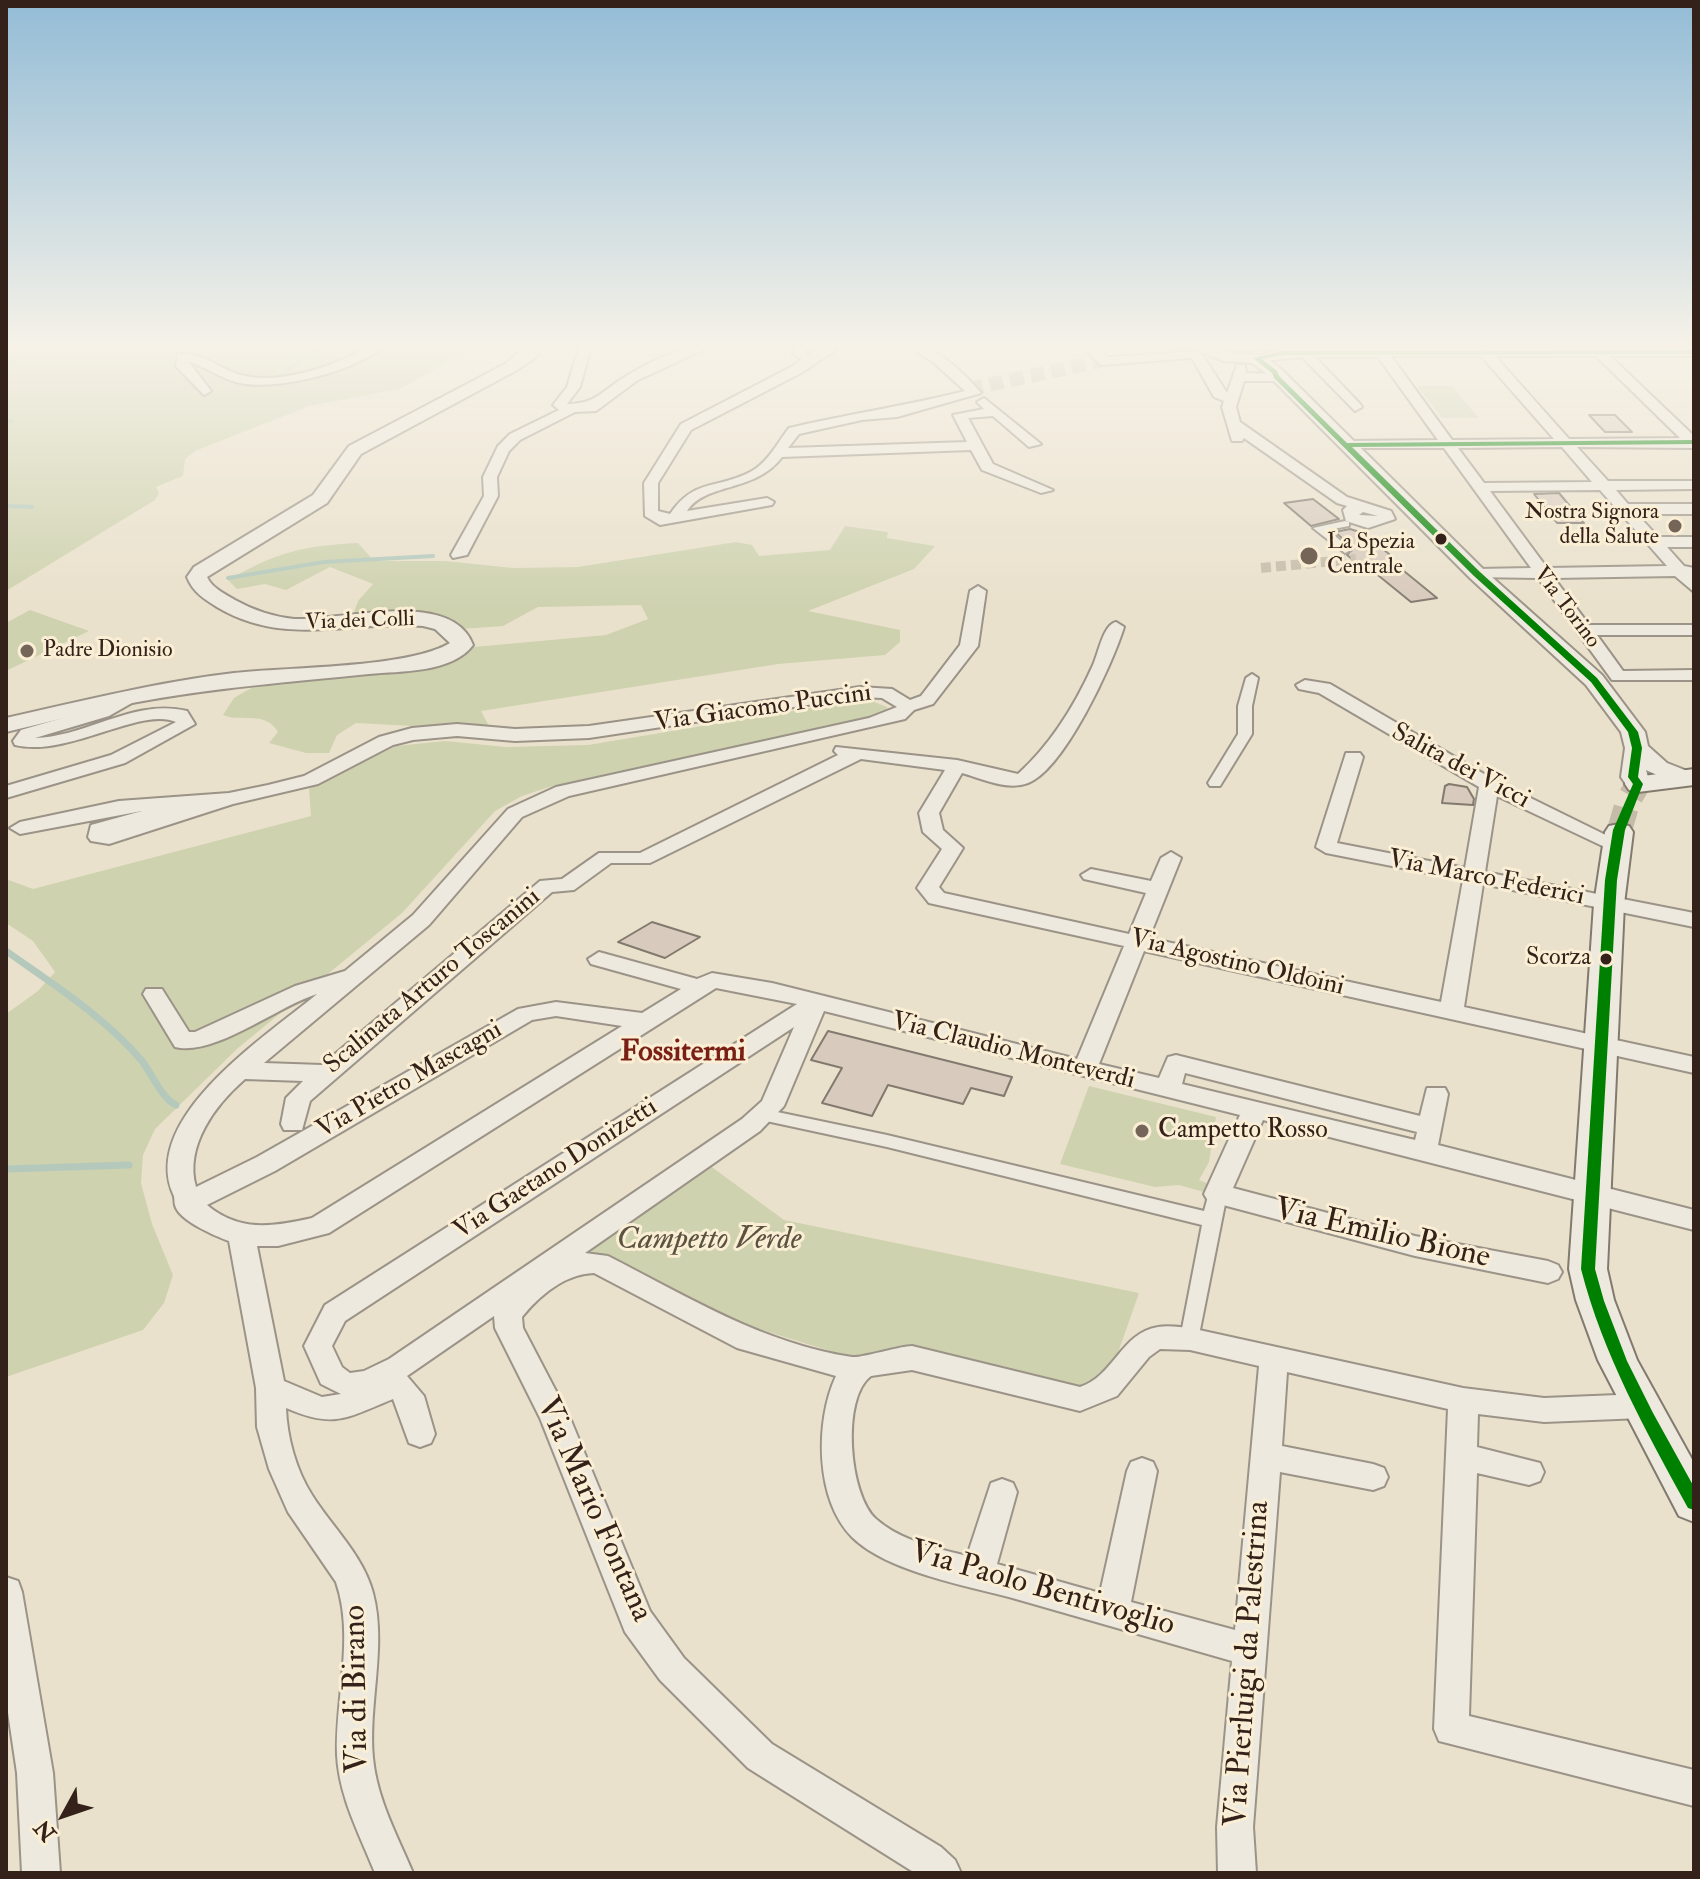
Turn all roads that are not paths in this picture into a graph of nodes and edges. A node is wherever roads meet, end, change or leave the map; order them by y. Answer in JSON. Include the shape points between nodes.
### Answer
{"nodes":[{"id":1,"x":389,"y":432,"type":"edge"},
{"id":2,"x":526,"y":432,"type":"edge"},
{"id":3,"x":683,"y":432,"type":"edge"},
{"id":4,"x":796,"y":432,"type":"edge"},
{"id":5,"x":969,"y":432,"type":"edge"},
{"id":6,"x":1019,"y":432,"type":"edge"},
{"id":7,"x":1234,"y":432,"type":"edge"},
{"id":8,"x":1332,"y":432,"type":"edge"},
{"id":9,"x":1439,"y":432,"type":"edge"},
{"id":10,"x":1556,"y":432,"type":"edge"},
{"id":11,"x":1566,"y":443,"type":"junction"},
{"id":12,"x":1694,"y":443,"type":"edge"},
{"id":13,"x":1034,"y":444,"type":"dead end"},
{"id":14,"x":1448,"y":444,"type":"junction"},
{"id":15,"x":1346,"y":445,"type":"junction"},
{"id":16,"x":976,"y":446,"type":"junction"},
{"id":17,"x":776,"y":453,"type":"junction"},
{"id":18,"x":1694,"y":485,"type":"edge"},
{"id":19,"x":1604,"y":486,"type":"junction"},
{"id":20,"x":1479,"y":487,"type":"junction"},
{"id":21,"x":1046,"y":490,"type":"dead end"},
{"id":22,"x":767,"y":502,"type":"dead end"},
{"id":23,"x":1625,"y":509,"type":"junction"},
{"id":24,"x":1694,"y":509,"type":"edge"},
{"id":25,"x":1351,"y":516,"type":"joint"},
{"id":26,"x":675,"y":518,"type":"junction"},
{"id":27,"x":1654,"y":542,"type":"junction"},
{"id":28,"x":1694,"y":542,"type":"edge"},
{"id":29,"x":459,"y":555,"type":"dead end"},
{"id":30,"x":1356,"y":559,"type":"dead end"},
{"id":31,"x":1687,"y":571,"type":"edge"},
{"id":32,"x":1539,"y":573,"type":"junction"},
{"id":33,"x":1477,"y":574,"type":"junction"},
{"id":34,"x":1694,"y":587,"type":"edge"},
{"id":35,"x":978,"y":591,"type":"dead end"},
{"id":36,"x":1116,"y":627,"type":"dead end"},
{"id":37,"x":1585,"y":630,"type":"junction"},
{"id":38,"x":1694,"y":630,"type":"edge"},
{"id":39,"x":1694,"y":675,"type":"edge"},
{"id":40,"x":1252,"y":678,"type":"dead end"},
{"id":41,"x":1305,"y":685,"type":"dead end"},
{"id":42,"x":131,"y":696,"type":"junction"},
{"id":43,"x":908,"y":706,"type":"junction"},
{"id":44,"x":6,"y":725,"type":"edge"},
{"id":45,"x":1637,"y":748,"type":"junction"},
{"id":46,"x":856,"y":754,"type":"junction"},
{"id":47,"x":719,"y":756,"type":"junction"},
{"id":48,"x":1353,"y":757,"type":"dead end"},
{"id":49,"x":957,"y":766,"type":"junction"},
{"id":50,"x":1690,"y":778,"type":"edge"},
{"id":51,"x":1215,"y":783,"type":"dead end"},
{"id":52,"x":1638,"y":784,"type":"joint"},
{"id":53,"x":1489,"y":785,"type":"junction"},
{"id":54,"x":6,"y":792,"type":"edge"},
{"id":55,"x":229,"y":799,"type":"junction"},
{"id":56,"x":20,"y":828,"type":"dead end"},
{"id":57,"x":1619,"y":839,"type":"joint"},
{"id":58,"x":1171,"y":858,"type":"dead end"},
{"id":59,"x":1091,"y":875,"type":"dead end"},
{"id":60,"x":1476,"y":878,"type":"junction"},
{"id":61,"x":1158,"y":889,"type":"junction"},
{"id":62,"x":1609,"y":904,"type":"junction"},
{"id":63,"x":1694,"y":920,"type":"edge"},
{"id":64,"x":1137,"y":941,"type":"junction"},
{"id":65,"x":599,"y":959,"type":"dead end"},
{"id":66,"x":356,"y":975,"type":"junction"},
{"id":67,"x":699,"y":987,"type":"junction"},
{"id":68,"x":154,"y":994,"type":"dead end"},
{"id":69,"x":816,"y":1002,"type":"junction"},
{"id":70,"x":1451,"y":1013,"type":"junction"},
{"id":71,"x":644,"y":1021,"type":"junction"},
{"id":72,"x":1600,"y":1044,"type":"junction"},
{"id":73,"x":1694,"y":1065,"type":"edge"},
{"id":74,"x":1084,"y":1070,"type":"junction"},
{"id":75,"x":240,"y":1071,"type":"junction"},
{"id":76,"x":327,"y":1073,"type":"junction"},
{"id":77,"x":1168,"y":1090,"type":"junction"},
{"id":78,"x":1436,"y":1094,"type":"dead end"},
{"id":79,"x":1254,"y":1112,"type":"junction"},
{"id":80,"x":763,"y":1115,"type":"junction"},
{"id":81,"x":293,"y":1124,"type":"dead end"},
{"id":82,"x":1428,"y":1139,"type":"junction"},
{"id":83,"x":1590,"y":1192,"type":"junction"},
{"id":84,"x":187,"y":1203,"type":"junction"},
{"id":85,"x":1214,"y":1207,"type":"junction"},
{"id":86,"x":1694,"y":1220,"type":"edge"},
{"id":87,"x":241,"y":1235,"type":"junction"},
{"id":88,"x":1548,"y":1272,"type":"dead end"},
{"id":89,"x":1190,"y":1339,"type":"junction"},
{"id":90,"x":1274,"y":1357,"type":"junction"},
{"id":91,"x":858,"y":1370,"type":"junction"},
{"id":92,"x":271,"y":1388,"type":"junction"},
{"id":93,"x":1463,"y":1400,"type":"junction"},
{"id":94,"x":1642,"y":1406,"type":"junction"},
{"id":95,"x":420,"y":1434,"type":"dead end"},
{"id":96,"x":1266,"y":1456,"type":"junction"},
{"id":97,"x":1462,"y":1457,"type":"junction"},
{"id":98,"x":1142,"y":1471,"type":"dead end"},
{"id":99,"x":1529,"y":1472,"type":"dead end"},
{"id":100,"x":1373,"y":1477,"type":"dead end"},
{"id":101,"x":1002,"y":1492,"type":"dead end"},
{"id":102,"x":1694,"y":1503,"type":"edge"},
{"id":103,"x":978,"y":1573,"type":"junction"},
{"id":104,"x":6,"y":1592,"type":"edge"},
{"id":105,"x":1113,"y":1610,"type":"junction"},
{"id":106,"x":1249,"y":1650,"type":"junction"},
{"id":107,"x":1694,"y":1788,"type":"edge"},
{"id":108,"x":41,"y":1873,"type":"edge"},
{"id":109,"x":394,"y":1873,"type":"edge"},
{"id":110,"x":942,"y":1873,"type":"edge"},
{"id":111,"x":1237,"y":1873,"type":"edge"}],
"edges":[{"from":1,"to":42,"type":"street","name":"Via dei Colli","via":[[355,450],[320,499],[197,577],[222,601],[268,620],[305,625],[412,618],[445,624],[462,645],[419,663],[303,671]]},
{"from":2,"to":29,"type":"street","via":[[503,449],[490,477],[491,496]]},
{"from":3,"to":26,"type":"street","via":[[651,483],[650,513],[660,520]]},
{"from":4,"to":17,"type":"street"},
{"from":5,"to":16,"type":"street"},
{"from":6,"to":13,"type":"street"},
{"from":7,"to":25,"type":"street"},
{"from":8,"to":15,"type":"street"},
{"from":9,"to":14,"type":"street","name":"Via Torino"},
{"from":10,"to":11,"type":"street"},
{"from":11,"to":12,"type":"street"},
{"from":11,"to":14,"type":"street"},
{"from":11,"to":19,"type":"street"},
{"from":14,"to":15,"type":"street"},
{"from":14,"to":20,"type":"street","name":"Via Torino"},
{"from":15,"to":33,"type":"street"},
{"from":16,"to":17,"type":"street"},
{"from":16,"to":21,"type":"street","via":[[991,470]]},
{"from":17,"to":26,"type":"street","via":[[756,475],[689,497]]},
{"from":18,"to":19,"type":"street"},
{"from":19,"to":20,"type":"street"},
{"from":19,"to":23,"type":"street"},
{"from":20,"to":32,"type":"street","name":"Via Torino"},
{"from":22,"to":26,"type":"street"},
{"from":23,"to":24,"type":"street"},
{"from":23,"to":27,"type":"street"},
{"from":25,"to":30,"type":"street","via":[[1319,528],[1344,549],[1340,551]]},
{"from":27,"to":28,"type":"street"},
{"from":27,"to":31,"type":"street"},
{"from":31,"to":32,"type":"street"},
{"from":31,"to":34,"type":"street"},
{"from":32,"to":33,"type":"street"},
{"from":32,"to":37,"type":"street","name":"Via Torino"},
{"from":33,"to":45,"type":"street","via":[[1594,680],[1627,720]]},
{"from":35,"to":43,"type":"street","via":[[969,646],[927,700]]},
{"from":36,"to":49,"type":"street","via":[[1095,683],[1029,776],[1018,781]]},
{"from":37,"to":38,"type":"street"},
{"from":37,"to":39,"type":"street","name":"Via Torino","via":[[1618,676]]},
{"from":40,"to":51,"type":"street","via":[[1245,734]]},
{"from":41,"to":53,"type":"street","name":"Salita dei Vicci","via":[[1324,688]]},
{"from":42,"to":44,"type":"street","name":"Via dei Colli"},
{"from":42,"to":54,"type":"street","name":"Via dei Colli","via":[[108,710],[33,731],[21,740],[42,743],[159,713],[181,715],[186,724],[118,759]]},
{"from":43,"to":47,"type":"street","name":"Via Giacomo Puccini","via":[[891,719]]},
{"from":43,"to":55,"type":"street","name":"Via Giacomo Puccini","via":[[886,693],[860,692],[589,732],[422,732],[386,741],[311,780]]},
{"from":45,"to":50,"type":"street","via":[[1658,768]]},
{"from":45,"to":52,"type":"street","via":[[1632,768]]},
{"from":46,"to":47,"type":"street","via":[[821,741],[750,760]]},
{"from":46,"to":49,"type":"street"},
{"from":46,"to":76,"type":"street","name":"Scalinata Arturo Toscanini","via":[[643,859],[606,857],[567,886],[547,885]]},
{"from":47,"to":66,"type":"street","name":"Via Giacomo Puccini","via":[[563,791],[526,806],[421,920]]},
{"from":48,"to":60,"type":"street","name":"Via Marco Federici","via":[[1326,847]]},
{"from":49,"to":64,"type":"street","name":"Via Agostino Oldoini","via":[[929,817],[933,832],[953,851],[928,888],[933,896]]},
{"from":50,"to":52,"type":"main road"},
{"from":53,"to":57,"type":"street","name":"Salita dei Vicci"},
{"from":53,"to":60,"type":"street"},
{"from":55,"to":55,"type":"street","name":"Via Giacomo Puccini","via":[[109,824],[98,829],[98,837],[109,838]]},
{"from":55,"to":56,"type":"street","name":"Via Giacomo Puccini","via":[[119,807]]},
{"from":57,"to":62,"type":"main road"},
{"from":58,"to":61,"type":"street"},
{"from":59,"to":61,"type":"street"},
{"from":60,"to":62,"type":"street","name":"Via Marco Federici"},
{"from":60,"to":70,"type":"street"},
{"from":61,"to":64,"type":"street"},
{"from":62,"to":63,"type":"street","name":"Via Marco Federici"},
{"from":62,"to":72,"type":"main road"},
{"from":64,"to":70,"type":"street","name":"Via Agostino Oldoini"},
{"from":64,"to":74,"type":"street"},
{"from":65,"to":67,"type":"street"},
{"from":66,"to":68,"type":"street","name":"Via Giacomo Puccini","via":[[303,991],[200,1039],[183,1041]]},
{"from":66,"to":75,"type":"street","name":"Via Giacomo Puccini"},
{"from":67,"to":69,"type":"street","name":"Via Claudio Monteverdi","via":[[712,980]]},
{"from":67,"to":71,"type":"street"},
{"from":69,"to":74,"type":"street","name":"Via Claudio Monteverdi"},
{"from":69,"to":80,"type":"street","via":[[772,1106]]},
{"from":69,"to":80,"type":"street","name":"Via Gaetano Donizetti","via":[[335,1313],[318,1346],[322,1361],[347,1385],[363,1386],[399,1367]]},
{"from":70,"to":72,"type":"street","name":"Via Agostino Oldoini"},
{"from":71,"to":84,"type":"street","name":"Via Pietro Mascagni","via":[[556,1009],[526,1014],[266,1164]]},
{"from":71,"to":87,"type":"street","via":[[320,1226],[288,1235]]},
{"from":72,"to":73,"type":"street","name":"Via Agostino Oldoini"},
{"from":72,"to":83,"type":"main road"},
{"from":74,"to":77,"type":"street","name":"Via Claudio Monteverdi"},
{"from":75,"to":76,"type":"street"},
{"from":75,"to":84,"type":"street","name":"Via Giacomo Puccini","via":[[208,1100],[192,1127],[179,1175]]},
{"from":76,"to":81,"type":"street","name":"Scalinata Arturo Toscanini","via":[[298,1098]]},
{"from":77,"to":79,"type":"street","name":"Via Claudio Monteverdi"},
{"from":77,"to":82,"type":"street","via":[[1176,1063]]},
{"from":78,"to":82,"type":"street"},
{"from":79,"to":82,"type":"street","name":"Via Claudio Monteverdi"},
{"from":79,"to":85,"type":"street"},
{"from":80,"to":85,"type":"street"},
{"from":82,"to":83,"type":"street","name":"Via Claudio Monteverdi"},
{"from":83,"to":86,"type":"street","name":"Via Claudio Monteverdi"},
{"from":83,"to":94,"type":"main road","via":[[1590,1282]]},
{"from":84,"to":87,"type":"street","via":[[214,1226]]},
{"from":85,"to":88,"type":"street","name":"Via Emilio Bione"},
{"from":85,"to":89,"type":"street"},
{"from":87,"to":92,"type":"street","name":"Via di Birano"},
{"from":89,"to":90,"type":"street"},
{"from":89,"to":91,"type":"street","via":[[1157,1338],[1140,1347],[1116,1381],[1080,1399],[912,1358],[883,1360]]},
{"from":90,"to":93,"type":"street"},
{"from":90,"to":96,"type":"street","name":"Via Pierluigi da Palestrina"},
{"from":91,"to":103,"type":"street","name":"Via Paolo Bentivoglio","via":[[849,1379],[842,1404],[838,1466],[845,1501],[862,1526],[889,1544]]},
{"from":91,"to":110,"type":"street","name":"Via Mario Fontana","via":[[747,1340],[598,1263],[582,1261],[556,1272],[508,1315],[509,1328],[555,1418],[637,1621],[672,1669],[760,1756]]},
{"from":92,"to":95,"type":"street","via":[[320,1409],[341,1407],[397,1385],[409,1396]]},
{"from":92,"to":109,"type":"street","name":"Via di Birano","via":[[272,1427],[293,1490],[350,1575],[357,1595],[355,1755],[360,1791]]},
{"from":93,"to":94,"type":"street","via":[[1544,1410]]},
{"from":93,"to":97,"type":"street"},
{"from":94,"to":102,"type":"main road"},
{"from":96,"to":100,"type":"street"},
{"from":96,"to":106,"type":"street","name":"Via Pierluigi da Palestrina"},
{"from":97,"to":99,"type":"street"},
{"from":97,"to":107,"type":"street","via":[[1451,1729]]},
{"from":98,"to":105,"type":"street"},
{"from":101,"to":103,"type":"street"},
{"from":103,"to":105,"type":"street","name":"Via Paolo Bentivoglio"},
{"from":104,"to":108,"type":"street","via":[[35,1773]]},
{"from":105,"to":106,"type":"street","name":"Via Paolo Bentivoglio"},
{"from":106,"to":111,"type":"street","name":"Via Pierluigi da Palestrina","via":[[1235,1827]]}]}
